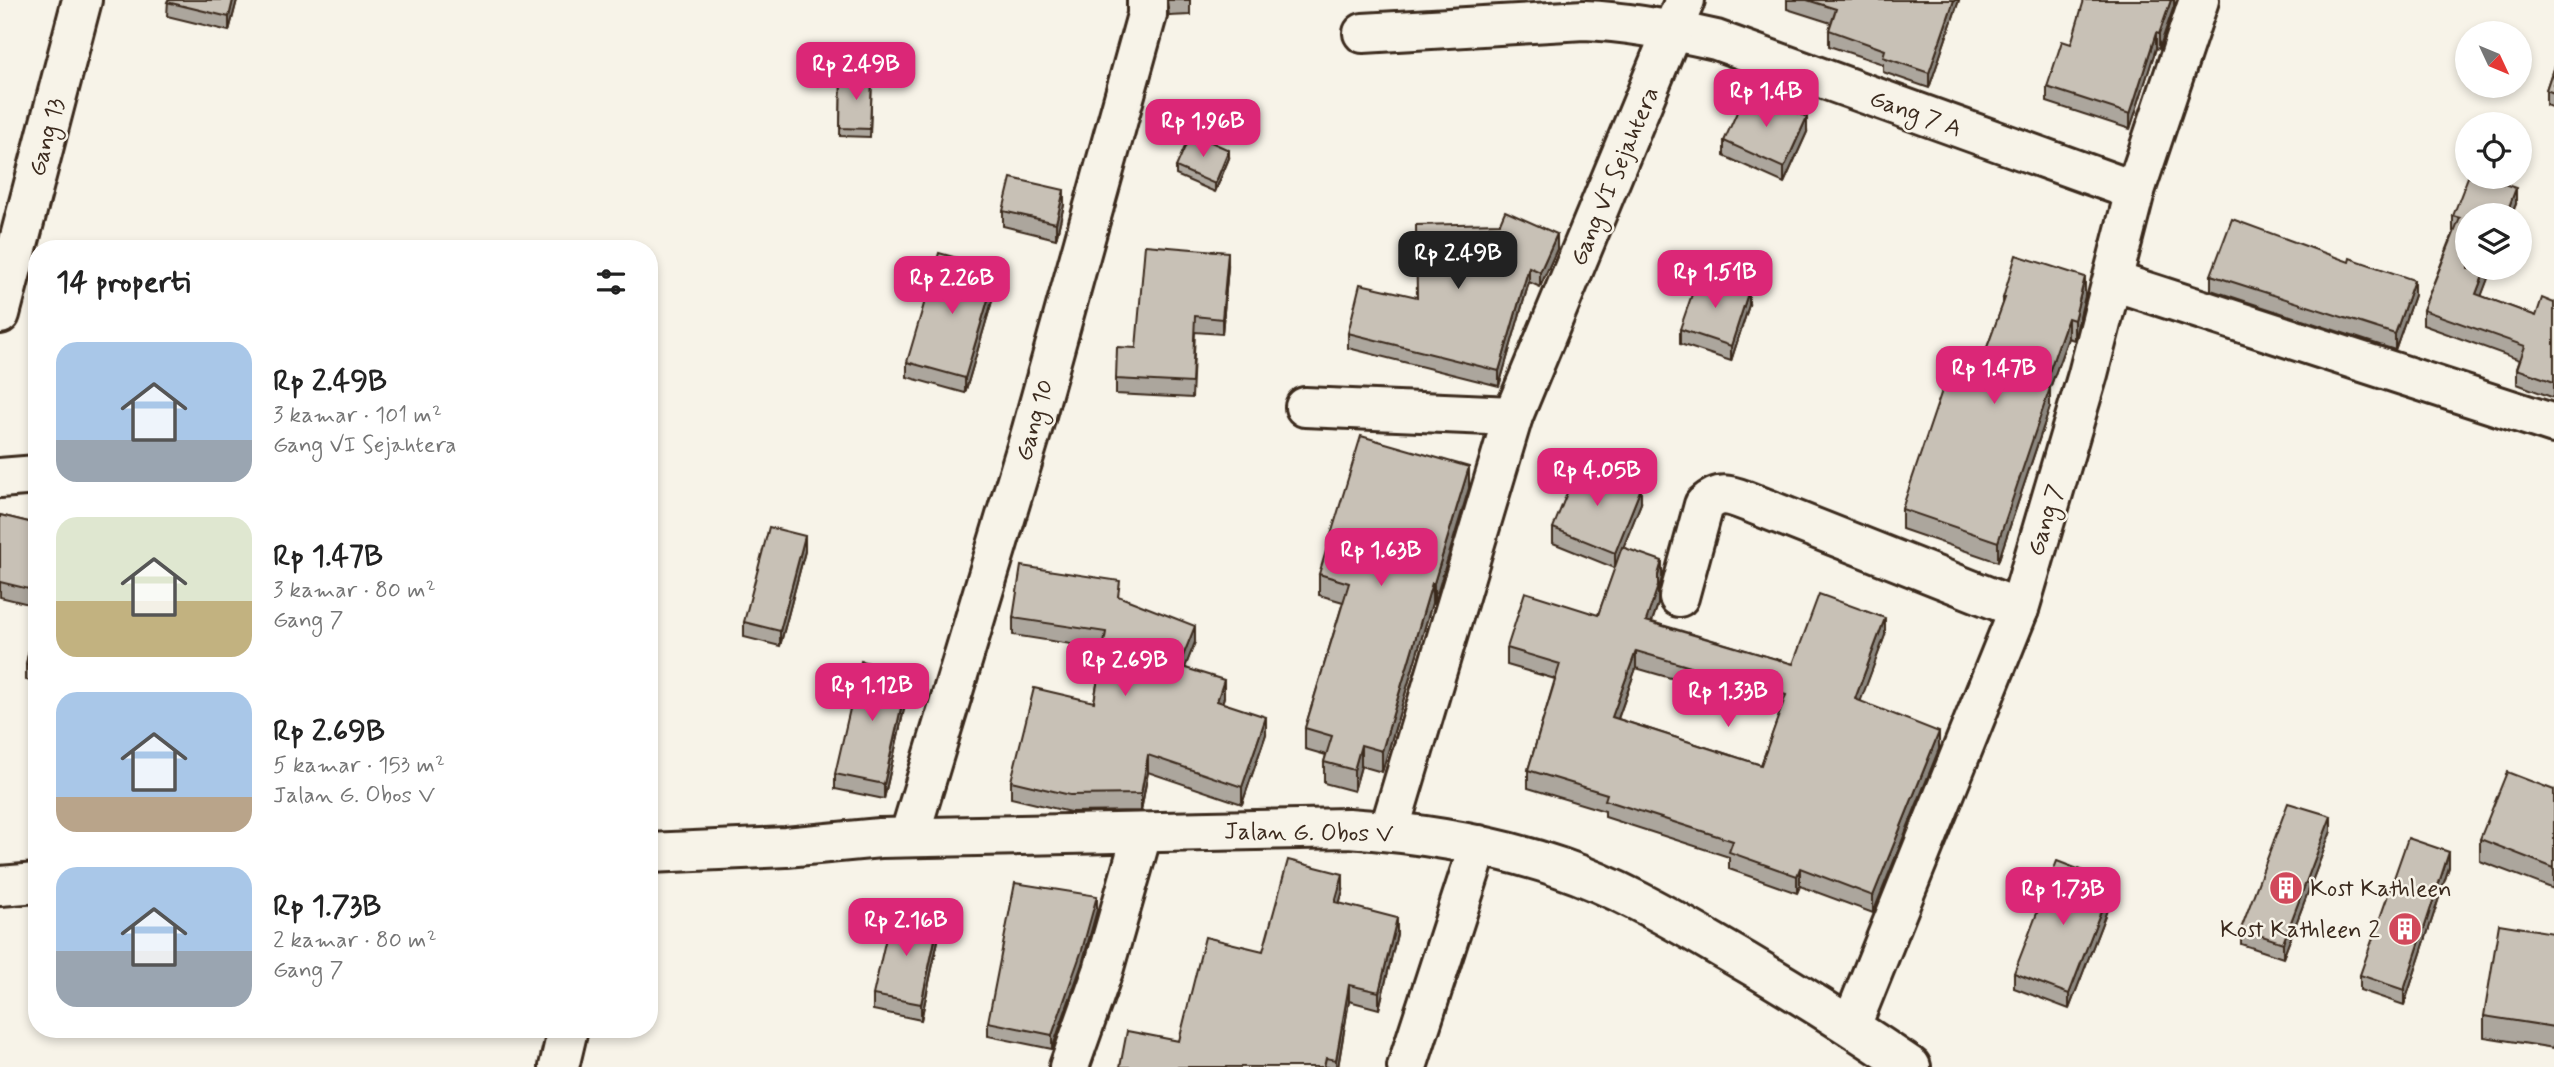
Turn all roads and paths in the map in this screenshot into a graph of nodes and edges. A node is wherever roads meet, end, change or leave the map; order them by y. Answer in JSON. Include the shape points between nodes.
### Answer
{"nodes":[{"id":1,"x":82,"y":0,"type":"edge"},
{"id":2,"x":1147,"y":0,"type":"edge"},
{"id":3,"x":2199,"y":0,"type":"edge"},
{"id":4,"x":1680,"y":15,"type":"edge"},
{"id":5,"x":1363,"y":33,"type":"dead end"},
{"id":6,"x":2134,"y":191,"type":"junction"},
{"id":7,"x":2113,"y":281,"type":"junction"},
{"id":8,"x":0,"y":314,"type":"edge"},
{"id":9,"x":1304,"y":407,"type":"dead end"},
{"id":10,"x":1513,"y":416,"type":"junction"},
{"id":11,"x":2554,"y":425,"type":"edge"},
{"id":12,"x":28,"y":476,"type":"edge"},
{"id":13,"x":0,"y":478,"type":"edge"},
{"id":14,"x":1679,"y":597,"type":"dead end"},
{"id":15,"x":2019,"y":608,"type":"junction"},
{"id":16,"x":1389,"y":831,"type":"junction"},
{"id":17,"x":1142,"y":834,"type":"junction"},
{"id":18,"x":909,"y":837,"type":"junction"},
{"id":19,"x":1479,"y":845,"type":"junction"},
{"id":20,"x":658,"y":853,"type":"edge"},
{"id":21,"x":28,"y":884,"type":"edge"},
{"id":22,"x":0,"y":886,"type":"edge"},
{"id":23,"x":1851,"y":1026,"type":"junction"},
{"id":24,"x":566,"y":1038,"type":"edge"},
{"id":25,"x":559,"y":1067,"type":"edge"},
{"id":26,"x":1069,"y":1067,"type":"edge"},
{"id":27,"x":1406,"y":1067,"type":"edge"},
{"id":28,"x":1911,"y":1067,"type":"edge"}],
"edges":[{"from":1,"to":8,"type":"street","name":"Gang 13"},
{"from":2,"to":18,"type":"street","name":"Gang 10","via":[[1147,15],[1031,433]]},
{"from":3,"to":6,"type":"street","name":"Gang 7"},
{"from":4,"to":5,"type":"street","name":"Gang 7 A"},
{"from":4,"to":6,"type":"street","name":"Gang 7 A","via":[[1716,40]]},
{"from":4,"to":10,"type":"street","name":"Gang VI Sejahtera"},
{"from":6,"to":7,"type":"street","name":"Gang 7"},
{"from":7,"to":11,"type":"street"},
{"from":7,"to":15,"type":"street","name":"Gang 7"},
{"from":9,"to":10,"type":"street"},
{"from":10,"to":16,"type":"street","name":"Gang VI Sejahtera"},
{"from":12,"to":13,"type":"street"},
{"from":14,"to":15,"type":"street","via":[[1704,505],[1722,494]]},
{"from":15,"to":23,"type":"street","name":"Gang 7"},
{"from":16,"to":17,"type":"street","name":"Jalan G. Obos V"},
{"from":16,"to":19,"type":"street","name":"Jalan G. Obos V"},
{"from":17,"to":18,"type":"street","name":"Jalan G. Obos V"},
{"from":17,"to":26,"type":"street","via":[[1103,971]]},
{"from":18,"to":20,"type":"street","name":"Jalan G. Obos V"},
{"from":19,"to":23,"type":"street","name":"Jalan G. Obos V","via":[[1563,869],[1664,914]]},
{"from":19,"to":27,"type":"street"},
{"from":21,"to":22,"type":"street"},
{"from":23,"to":28,"type":"street","name":"Jalan G. Obos V"},
{"from":24,"to":25,"type":"street"}]}
